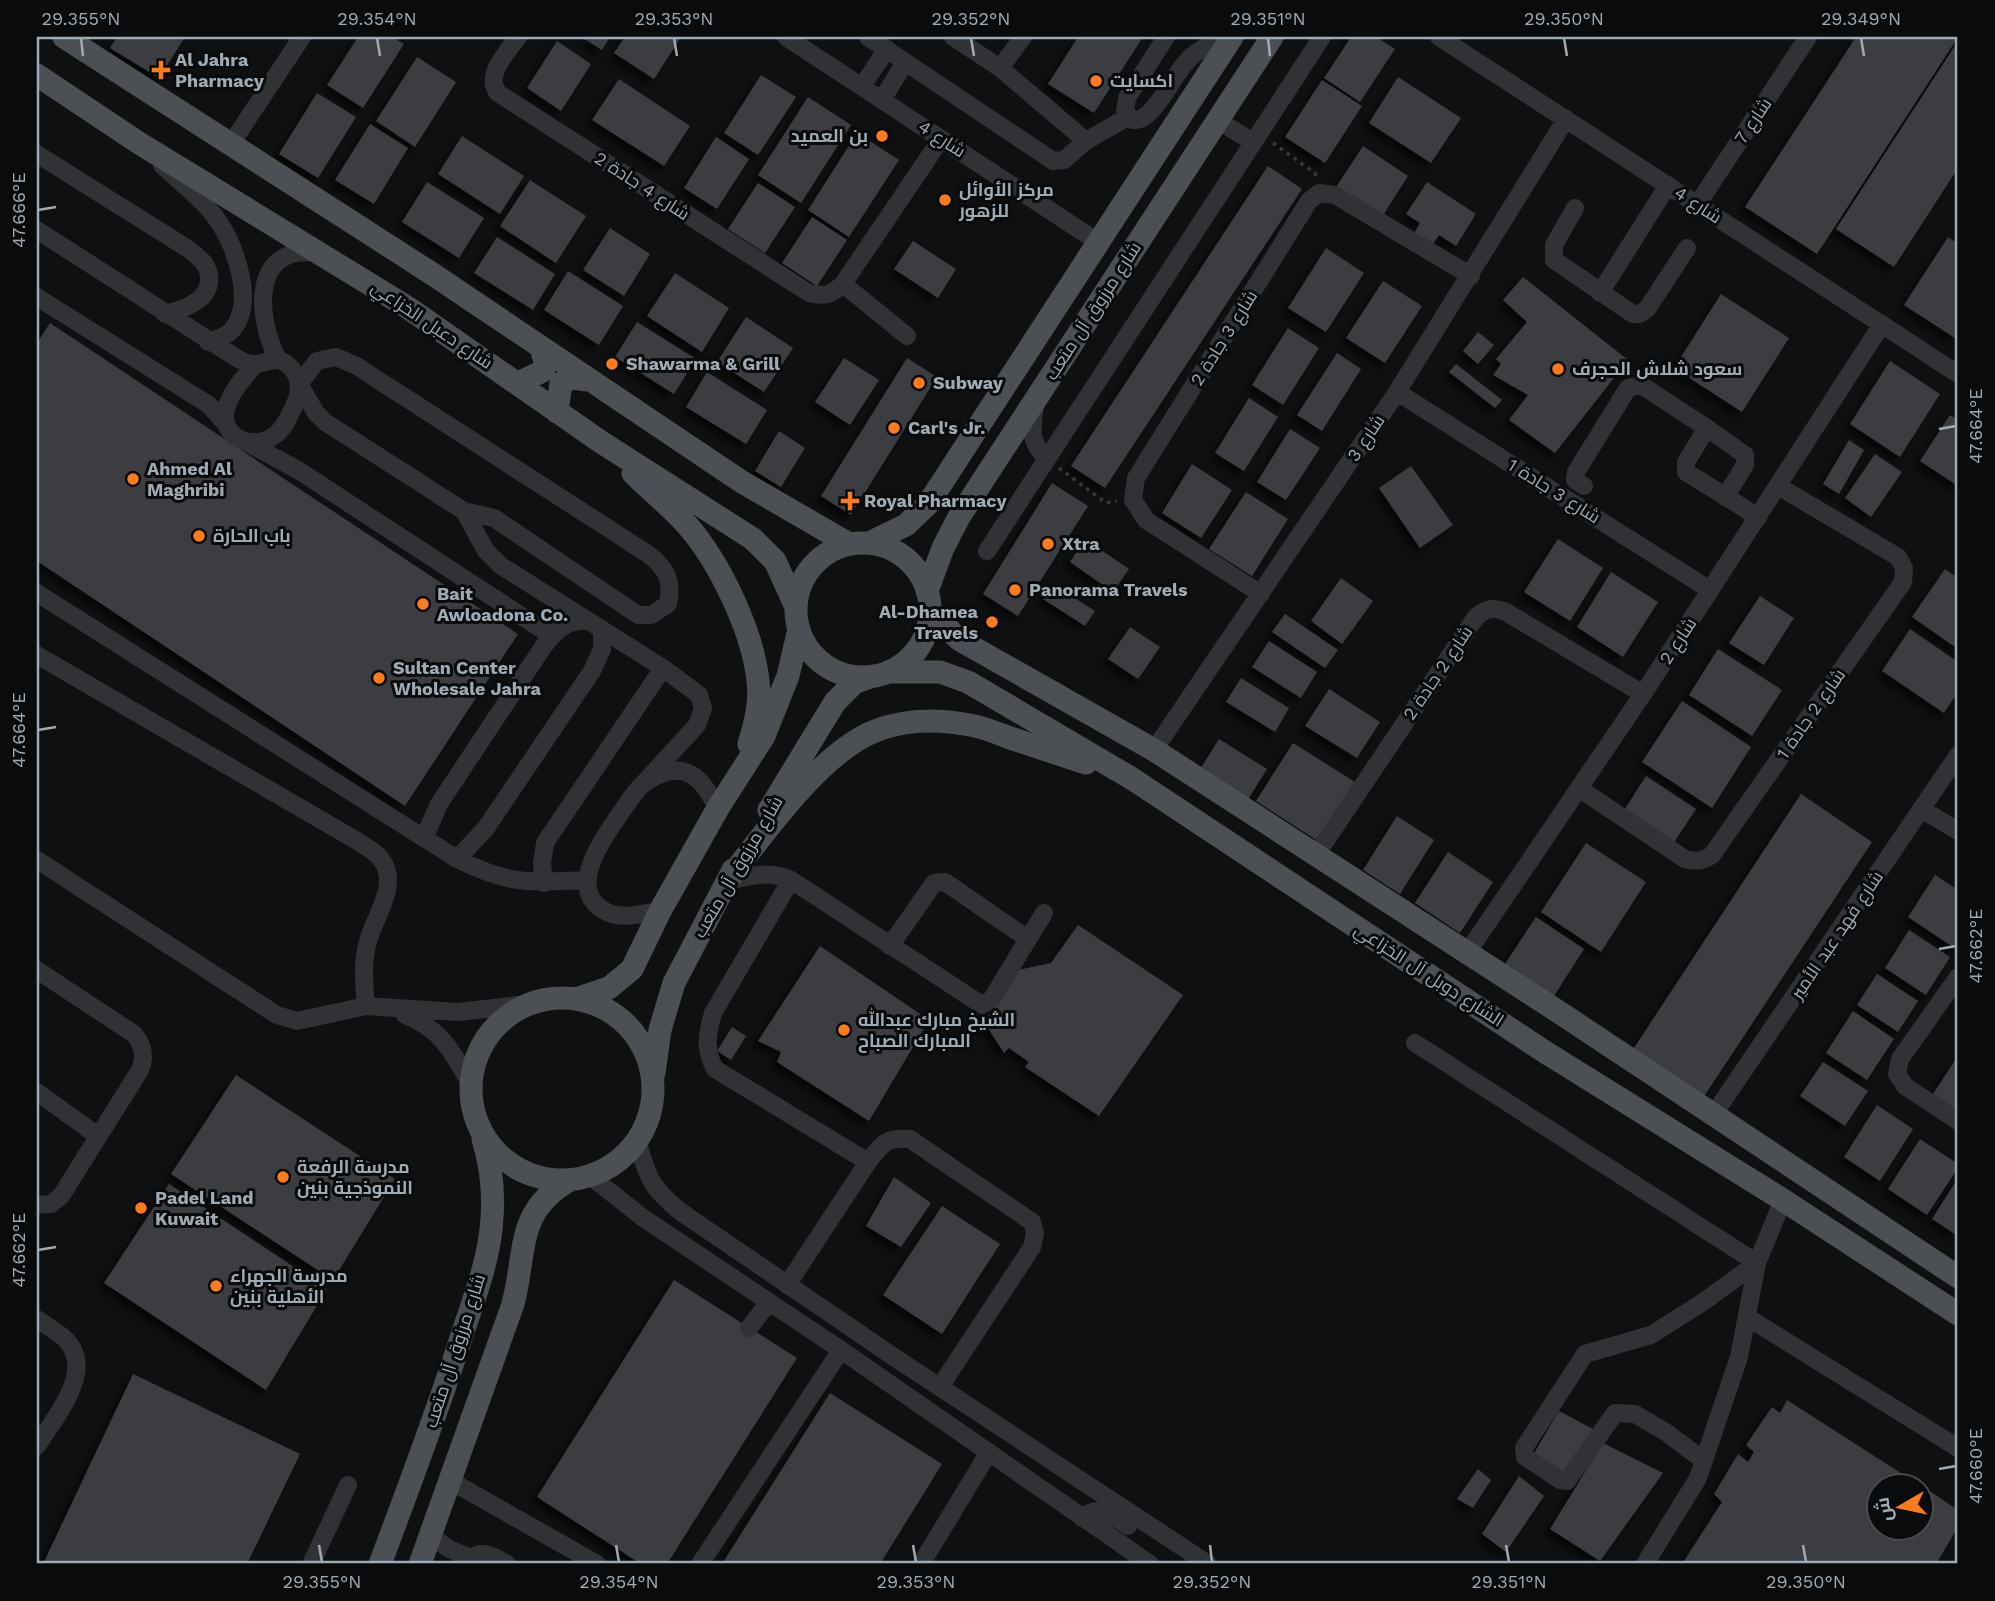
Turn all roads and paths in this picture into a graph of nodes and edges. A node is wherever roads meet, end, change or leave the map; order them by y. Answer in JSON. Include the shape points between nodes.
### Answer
{"nodes":[{"id":1,"x":64,"y":37,"type":"edge"},
{"id":2,"x":302,"y":37,"type":"edge"},
{"id":3,"x":517,"y":37,"type":"edge"},
{"id":4,"x":786,"y":37,"type":"edge"},
{"id":5,"x":868,"y":37,"type":"edge"},
{"id":6,"x":953,"y":37,"type":"edge"},
{"id":7,"x":1023,"y":37,"type":"edge"},
{"id":8,"x":1166,"y":37,"type":"edge"},
{"id":9,"x":1225,"y":37,"type":"edge"},
{"id":10,"x":1232,"y":37,"type":"edge"},
{"id":11,"x":1322,"y":37,"type":"edge"},
{"id":12,"x":1439,"y":37,"type":"edge"},
{"id":13,"x":1808,"y":37,"type":"edge"},
{"id":14,"x":1263,"y":42,"type":"edge"},
{"id":15,"x":887,"y":49,"type":"junction"},
{"id":16,"x":905,"y":62,"type":"junction"},
{"id":17,"x":1000,"y":68,"type":"junction"},
{"id":18,"x":37,"y":75,"type":"edge"},
{"id":19,"x":862,"y":86,"type":"junction"},
{"id":20,"x":882,"y":100,"type":"junction"},
{"id":21,"x":1128,"y":117,"type":"junction"},
{"id":22,"x":1566,"y":119,"type":"junction"},
{"id":23,"x":1217,"y":120,"type":"junction"},
{"id":24,"x":1256,"y":138,"type":"junction"},
{"id":25,"x":940,"y":139,"type":"junction"},
{"id":26,"x":1086,"y":141,"type":"junction"},
{"id":27,"x":139,"y":143,"type":"junction"},
{"id":28,"x":231,"y":144,"type":"junction"},
{"id":29,"x":37,"y":153,"type":"edge"},
{"id":30,"x":1668,"y":185,"type":"junction"},
{"id":31,"x":1319,"y":193,"type":"junction"},
{"id":32,"x":1697,"y":205,"type":"junction"},
{"id":33,"x":1575,"y":208,"type":"dead end"},
{"id":34,"x":37,"y":230,"type":"edge"},
{"id":35,"x":1098,"y":242,"type":"junction"},
{"id":36,"x":1687,"y":248,"type":"dead end"},
{"id":37,"x":322,"y":254,"type":"junction"},
{"id":38,"x":1471,"y":276,"type":"junction"},
{"id":39,"x":843,"y":284,"type":"junction"},
{"id":40,"x":1600,"y":292,"type":"junction"},
{"id":41,"x":37,"y":297,"type":"edge"},
{"id":42,"x":165,"y":314,"type":"junction"},
{"id":43,"x":1882,"y":324,"type":"junction"},
{"id":44,"x":907,"y":336,"type":"dead end"},
{"id":45,"x":208,"y":342,"type":"junction"},
{"id":46,"x":541,"y":348,"type":"junction"},
{"id":47,"x":278,"y":359,"type":"junction"},
{"id":48,"x":256,"y":365,"type":"junction"},
{"id":49,"x":1958,"y":374,"type":"edge"},
{"id":50,"x":587,"y":380,"type":"junction"},
{"id":51,"x":518,"y":383,"type":"junction"},
{"id":52,"x":299,"y":384,"type":"junction"},
{"id":53,"x":1397,"y":392,"type":"junction"},
{"id":54,"x":1037,"y":398,"type":"junction"},
{"id":55,"x":557,"y":412,"type":"junction"},
{"id":56,"x":226,"y":424,"type":"junction"},
{"id":57,"x":1707,"y":428,"type":"junction"},
{"id":58,"x":601,"y":442,"type":"junction"},
{"id":59,"x":248,"y":443,"type":"junction"},
{"id":60,"x":1047,"y":458,"type":"junction"},
{"id":61,"x":1584,"y":486,"type":"dead end"},
{"id":62,"x":1778,"y":486,"type":"junction"},
{"id":63,"x":1725,"y":497,"type":"junction"},
{"id":64,"x":1133,"y":500,"type":"junction"},
{"id":65,"x":464,"y":512,"type":"junction"},
{"id":66,"x":1758,"y":517,"type":"junction"},
{"id":67,"x":859,"y":544,"type":"junction"},
{"id":68,"x":987,"y":551,"type":"dead end"},
{"id":69,"x":1710,"y":590,"type":"junction"},
{"id":70,"x":37,"y":593,"type":"edge"},
{"id":71,"x":1261,"y":594,"type":"junction"},
{"id":72,"x":929,"y":601,"type":"junction"},
{"id":73,"x":798,"y":618,"type":"junction"},
{"id":74,"x":595,"y":625,"type":"junction"},
{"id":75,"x":552,"y":636,"type":"junction"},
{"id":76,"x":37,"y":655,"type":"edge"},
{"id":77,"x":663,"y":668,"type":"junction"},
{"id":78,"x":881,"y":674,"type":"junction"},
{"id":79,"x":1643,"y":694,"type":"junction"},
{"id":80,"x":1154,"y":750,"type":"junction"},
{"id":81,"x":1958,"y":755,"type":"edge"},
{"id":82,"x":1131,"y":778,"type":"junction"},
{"id":83,"x":736,"y":782,"type":"junction"},
{"id":84,"x":642,"y":785,"type":"junction"},
{"id":85,"x":1580,"y":789,"type":"junction"},
{"id":86,"x":718,"y":808,"type":"junction"},
{"id":87,"x":1923,"y":810,"type":"junction"},
{"id":88,"x":1958,"y":831,"type":"edge"},
{"id":89,"x":424,"y":838,"type":"junction"},
{"id":90,"x":1316,"y":855,"type":"junction"},
{"id":91,"x":457,"y":859,"type":"junction"},
{"id":92,"x":37,"y":860,"type":"edge"},
{"id":93,"x":588,"y":880,"type":"junction"},
{"id":94,"x":791,"y":880,"type":"junction"},
{"id":95,"x":727,"y":881,"type":"junction"},
{"id":96,"x":544,"y":883,"type":"junction"},
{"id":97,"x":660,"y":911,"type":"junction"},
{"id":98,"x":1044,"y":913,"type":"dead end"},
{"id":99,"x":1028,"y":939,"type":"junction"},
{"id":100,"x":890,"y":946,"type":"junction"},
{"id":101,"x":1467,"y":953,"type":"junction"},
{"id":102,"x":37,"y":971,"type":"edge"},
{"id":103,"x":1958,"y":977,"type":"edge"},
{"id":104,"x":576,"y":999,"type":"junction"},
{"id":105,"x":528,"y":1004,"type":"junction"},
{"id":106,"x":374,"y":1006,"type":"junction"},
{"id":107,"x":1568,"y":1018,"type":"junction"},
{"id":108,"x":1415,"y":1044,"type":"dead end"},
{"id":109,"x":1612,"y":1048,"type":"junction"},
{"id":110,"x":1545,"y":1052,"type":"junction"},
{"id":111,"x":1591,"y":1081,"type":"junction"},
{"id":112,"x":472,"y":1087,"type":"junction"},
{"id":113,"x":653,"y":1087,"type":"junction"},
{"id":114,"x":37,"y":1093,"type":"edge"},
{"id":115,"x":1713,"y":1114,"type":"junction"},
{"id":116,"x":1958,"y":1121,"type":"edge"},
{"id":117,"x":481,"y":1132,"type":"junction"},
{"id":118,"x":99,"y":1136,"type":"junction"},
{"id":119,"x":637,"y":1140,"type":"junction"},
{"id":120,"x":868,"y":1162,"type":"junction"},
{"id":121,"x":580,"y":1178,"type":"junction"},
{"id":122,"x":1783,"y":1200,"type":"junction"},
{"id":123,"x":37,"y":1205,"type":"edge"},
{"id":124,"x":1757,"y":1263,"type":"junction"},
{"id":125,"x":1958,"y":1277,"type":"edge"},
{"id":126,"x":787,"y":1285,"type":"junction"},
{"id":127,"x":769,"y":1302,"type":"junction"},
{"id":128,"x":1958,"y":1314,"type":"edge"},
{"id":129,"x":1747,"y":1317,"type":"junction"},
{"id":130,"x":37,"y":1319,"type":"edge"},
{"id":131,"x":749,"y":1328,"type":"dead end"},
{"id":132,"x":841,"y":1350,"type":"junction"},
{"id":133,"x":940,"y":1387,"type":"junction"},
{"id":134,"x":37,"y":1446,"type":"edge"},
{"id":135,"x":1958,"y":1448,"type":"edge"},
{"id":136,"x":989,"y":1452,"type":"junction"},
{"id":137,"x":1703,"y":1460,"type":"junction"},
{"id":138,"x":449,"y":1480,"type":"junction"},
{"id":139,"x":348,"y":1485,"type":"dead end"},
{"id":140,"x":1082,"y":1518,"type":"junction"},
{"id":141,"x":430,"y":1535,"type":"junction"},
{"id":142,"x":1174,"y":1542,"type":"junction"},
{"id":143,"x":468,"y":1561,"type":"edge"},
{"id":144,"x":311,"y":1564,"type":"edge"},
{"id":145,"x":380,"y":1564,"type":"edge"},
{"id":146,"x":420,"y":1564,"type":"edge"},
{"id":147,"x":507,"y":1564,"type":"edge"},
{"id":148,"x":597,"y":1564,"type":"edge"},
{"id":149,"x":700,"y":1564,"type":"edge"},
{"id":150,"x":921,"y":1564,"type":"edge"},
{"id":151,"x":1150,"y":1564,"type":"edge"},
{"id":152,"x":1208,"y":1564,"type":"edge"},
{"id":153,"x":1645,"y":1564,"type":"edge"}],
"edges":[{"from":1,"to":28,"type":"main road"},
{"from":2,"to":28,"type":"street"},
{"from":3,"to":39,"type":"street","name":"شارع 4 جادة 2","via":[[493,75],[498,93],[809,293],[833,294]]},
{"from":4,"to":19,"type":"street","name":"شارع 4"},
{"from":5,"to":15,"type":"street"},
{"from":6,"to":17,"type":"street"},
{"from":7,"to":17,"type":"street"},
{"from":8,"to":21,"type":"street","via":[[1127,97]]},
{"from":9,"to":21,"type":"street","via":[[1181,67],[1150,114],[1138,121]]},
{"from":10,"to":35,"type":"main road","name":"شارع مرزوق آل متعب"},
{"from":11,"to":24,"type":"street"},
{"from":12,"to":22,"type":"street","name":"شارع 4"},
{"from":13,"to":32,"type":"street","name":"شارع 7"},
{"from":14,"to":23,"type":"main road","name":"شارع مرزوق آل متعب"},
{"from":15,"to":16,"type":"street"},
{"from":15,"to":19,"type":"street"},
{"from":16,"to":20,"type":"street"},
{"from":16,"to":26,"type":"street","via":[[1053,162],[1063,160]]},
{"from":17,"to":26,"type":"street"},
{"from":18,"to":27,"type":"main road","name":"شارع دعبل الخزاعي"},
{"from":19,"to":20,"type":"street","name":"شارع 4"},
{"from":20,"to":25,"type":"street","name":"شارع 4"},
{"from":21,"to":26,"type":"street"},
{"from":22,"to":30,"type":"street","name":"شارع 4"},
{"from":22,"to":38,"type":"street","name":"شارع 3"},
{"from":23,"to":24,"type":"street"},
{"from":23,"to":54,"type":"main road","name":"شارع مرزوق آل متعب"},
{"from":24,"to":31,"type":"path","via":[[1315,173]]},
{"from":24,"to":60,"type":"street"},
{"from":25,"to":35,"type":"street","name":"شارع 4"},
{"from":25,"to":39,"type":"street"},
{"from":27,"to":37,"type":"main road","name":"شارع دعبل الخزاعي"},
{"from":27,"to":45,"type":"street","via":[[215,215],[236,255],[242,283],[239,319],[223,337]]},
{"from":28,"to":46,"type":"main road"},
{"from":29,"to":42,"type":"street","via":[[190,250],[206,265],[206,292],[197,303]]},
{"from":30,"to":32,"type":"street","name":"شارع 4"},
{"from":30,"to":40,"type":"street"},
{"from":31,"to":38,"type":"street","via":[[1335,195]]},
{"from":31,"to":64,"type":"street","name":"شارع 3 جادة 2","via":[[1136,478]]},
{"from":32,"to":43,"type":"street","name":"شارع 4"},
{"from":33,"to":40,"type":"street","via":[[1554,246],[1554,260]]},
{"from":34,"to":42,"type":"street"},
{"from":35,"to":67,"type":"main road","name":"شارع مرزوق آل متعب","via":[[928,504],[906,525]]},
{"from":36,"to":40,"type":"street","via":[[1640,314]]},
{"from":37,"to":47,"type":"street","via":[[286,255],[266,277],[263,318]]},
{"from":37,"to":51,"type":"main road","name":"شارع دعبل الخزاعي"},
{"from":38,"to":53,"type":"street","name":"شارع 3"},
{"from":39,"to":44,"type":"street"},
{"from":41,"to":56,"type":"street","via":[[209,405]]},
{"from":42,"to":45,"type":"street"},
{"from":43,"to":49,"type":"street","name":"شارع 4"},
{"from":43,"to":62,"type":"street","name":"شارع 2"},
{"from":45,"to":48,"type":"street"},
{"from":46,"to":50,"type":"main road"},
{"from":46,"to":51,"type":"main road","via":[[546,363],[542,371]]},
{"from":47,"to":48,"type":"street"},
{"from":47,"to":52,"type":"street","via":[[296,374]]},
{"from":48,"to":56,"type":"street","via":[[230,397]]},
{"from":50,"to":55,"type":"main road","via":[[572,378],[561,383]]},
{"from":50,"to":67,"type":"main road","via":[[742,482]]},
{"from":51,"to":55,"type":"main road","name":"شارع دعبل الخزاعي"},
{"from":52,"to":59,"type":"street","via":[[292,411],[276,435]]},
{"from":52,"to":65,"type":"street","via":[[326,422]]},
{"from":52,"to":65,"type":"street","via":[[317,361],[336,357],[355,365],[648,554],[669,578],[668,604],[651,615],[638,615],[494,518]]},
{"from":53,"to":69,"type":"street","name":"شارع 3 جادة 1"},
{"from":53,"to":71,"type":"street","name":"شارع 3"},
{"from":54,"to":60,"type":"street","via":[[1033,440]]},
{"from":54,"to":72,"type":"main road","name":"شارع مرزوق آل متعب","via":[[950,533]]},
{"from":55,"to":58,"type":"main road","name":"شارع دعبل الخزاعي"},
{"from":56,"to":59,"type":"street","via":[[232,434]]},
{"from":57,"to":61,"type":"street","via":[[1641,385],[1632,385],[1576,472],[1575,480]]},
{"from":57,"to":63,"type":"street","via":[[1745,455],[1745,465]]},
{"from":57,"to":63,"type":"street","via":[[1686,462],[1686,472]]},
{"from":58,"to":73,"type":"main road","name":"شارع دعبل الخزاعي","via":[[764,548],[775,561]]},
{"from":58,"to":83,"type":"main road","via":[[688,526],[726,586],[741,620],[758,681],[758,708]]},
{"from":59,"to":75,"type":"street","via":[[298,470]]},
{"from":60,"to":64,"type":"path","via":[[1106,503]]},
{"from":60,"to":68,"type":"street"},
{"from":62,"to":66,"type":"street","name":"شارع 2"},
{"from":62,"to":85,"type":"street","name":"شارع 2 جادة 1","via":[[1898,557],[1905,568],[1903,582],[1706,859],[1685,859]]},
{"from":63,"to":66,"type":"street"},
{"from":64,"to":71,"type":"street","via":[[1146,520]]},
{"from":65,"to":74,"type":"street","via":[[486,551],[500,565]]},
{"from":66,"to":69,"type":"street","name":"شارع 2"},
{"from":67,"to":72,"type":"main road","via":[[884,546],[899,553],[921,576]]},
{"from":67,"to":73,"type":"main road","via":[[832,550],[812,567],[799,590]]},
{"from":69,"to":79,"type":"street","name":"شارع 2"},
{"from":70,"to":89,"type":"street"},
{"from":71,"to":80,"type":"street","name":"شارع 3"},
{"from":72,"to":78,"type":"main road","via":[[922,642],[902,665]]},
{"from":72,"to":80,"type":"main road","via":[[960,640]]},
{"from":73,"to":78,"type":"main road","via":[[807,646],[819,661],[845,674]]},
{"from":73,"to":83,"type":"main road","via":[[780,701]]},
{"from":74,"to":75,"type":"street","via":[[570,622]]},
{"from":74,"to":77,"type":"street"},
{"from":74,"to":91,"type":"street","via":[[602,649],[592,671],[486,828]]},
{"from":75,"to":89,"type":"street","via":[[439,804]]},
{"from":76,"to":106,"type":"street","via":[[381,859],[388,892],[368,942],[363,973]]},
{"from":77,"to":84,"type":"street","via":[[695,689],[703,708],[697,724]]},
{"from":77,"to":96,"type":"street","via":[[545,843]]},
{"from":78,"to":82,"type":"main road","name":"الشارع دوبل آل الخزاعي","via":[[940,671],[968,682]]},
{"from":78,"to":95,"type":"main road","name":"شارع مرزوق آل متعب","via":[[854,683],[835,702]]},
{"from":79,"to":85,"type":"street","name":"شارع 2"},
{"from":79,"to":90,"type":"street","name":"شارع 2 جادة 2","via":[[1506,612],[1483,610]]},
{"from":80,"to":90,"type":"main road"},
{"from":81,"to":87,"type":"street","name":"شارع فهد عبد الأمير"},
{"from":82,"to":95,"type":"main road","via":[[972,725],[932,720],[874,731],[823,767]]},
{"from":82,"to":110,"type":"main road","name":"الشارع دوبل آل الخزاعي"},
{"from":83,"to":86,"type":"main road"},
{"from":84,"to":86,"type":"street","via":[[669,771],[682,771],[694,776]]},
{"from":84,"to":93,"type":"street","via":[[595,852]]},
{"from":85,"to":101,"type":"street","name":"شارع 2"},
{"from":86,"to":97,"type":"main road"},
{"from":87,"to":88,"type":"street"},
{"from":87,"to":115,"type":"street","name":"شارع فهد عبد الأمير"},
{"from":89,"to":91,"type":"street"},
{"from":90,"to":101,"type":"main road"},
{"from":91,"to":96,"type":"street","via":[[508,880]]},
{"from":92,"to":106,"type":"street","via":[[277,1015],[297,1021]]},
{"from":93,"to":96,"type":"street"},
{"from":93,"to":97,"type":"street","via":[[591,896],[607,912],[625,916]]},
{"from":94,"to":95,"type":"street","via":[[760,874]]},
{"from":94,"to":100,"type":"street"},
{"from":94,"to":120,"type":"street","via":[[713,1013],[706,1035],[708,1055],[715,1069]]},
{"from":95,"to":113,"type":"main road","name":"شارع مرزوق آل متعب","via":[[674,983],[660,1030]]},
{"from":97,"to":104,"type":"main road","via":[[632,969],[609,988]]},
{"from":98,"to":99,"type":"street"},
{"from":99,"to":100,"type":"street","via":[[941,881],[934,883]]},
{"from":99,"to":100,"type":"street","via":[[991,1000],[982,1005]]},
{"from":101,"to":107,"type":"main road"},
{"from":102,"to":118,"type":"street","via":[[134,1034],[142,1048],[141,1070]]},
{"from":103,"to":116,"type":"street","via":[[1900,1059],[1897,1074],[1905,1086]]},
{"from":104,"to":105,"type":"main road","via":[[551,998]]},
{"from":104,"to":113,"type":"main road","via":[[606,1009],[631,1029],[647,1056]]},
{"from":105,"to":106,"type":"street","via":[[458,1012]]},
{"from":105,"to":112,"type":"main road","via":[[489,1033],[474,1065]]},
{"from":106,"to":112,"type":"street","via":[[424,1022],[439,1034]]},
{"from":107,"to":109,"type":"main road"},
{"from":107,"to":110,"type":"main road","via":[[1566,1045]]},
{"from":108,"to":124,"type":"street"},
{"from":109,"to":111,"type":"main road","via":[[1595,1056]]},
{"from":109,"to":115,"type":"main road"},
{"from":110,"to":111,"type":"main road","name":"الشارع دوبل آل الخزاعي"},
{"from":111,"to":122,"type":"main road","name":"الشارع دوبل آل الخزاعي"},
{"from":112,"to":117,"type":"main road"},
{"from":113,"to":119,"type":"main road","via":[[649,1115]]},
{"from":114,"to":118,"type":"street"},
{"from":115,"to":125,"type":"main road"},
{"from":117,"to":121,"type":"main road","via":[[502,1158],[530,1175]]},
{"from":117,"to":145,"type":"main road","name":"شارع مرزوق آل متعب","via":[[493,1191],[479,1284]]},
{"from":118,"to":123,"type":"street","via":[[61,1196],[51,1204]]},
{"from":119,"to":121,"type":"main road","via":[[617,1163]]},
{"from":119,"to":126,"type":"street","via":[[648,1178],[660,1195]]},
{"from":120,"to":126,"type":"street"},
{"from":120,"to":133,"type":"street","via":[[883,1142],[910,1139],[1032,1222],[1032,1247]]},
{"from":121,"to":127,"type":"street"},
{"from":121,"to":138,"type":"main road","name":"شارع مرزوق آل متعب","via":[[555,1189],[531,1216],[513,1304]]},
{"from":122,"to":124,"type":"street"},
{"from":122,"to":128,"type":"main road","name":"الشارع دوبل آل الخزاعي"},
{"from":124,"to":129,"type":"street"},
{"from":124,"to":137,"type":"street","via":[[1651,1335],[1585,1354],[1524,1448],[1525,1457],[1567,1481],[1615,1413],[1634,1414]]},
{"from":126,"to":133,"type":"street"},
{"from":127,"to":131,"type":"street"},
{"from":127,"to":132,"type":"street"},
{"from":129,"to":135,"type":"street"},
{"from":129,"to":137,"type":"street"},
{"from":130,"to":134,"type":"street","via":[[70,1344],[77,1370],[73,1387]]},
{"from":132,"to":136,"type":"street"},
{"from":132,"to":149,"type":"street"},
{"from":133,"to":142,"type":"street"},
{"from":136,"to":140,"type":"street"},
{"from":136,"to":150,"type":"street"},
{"from":137,"to":153,"type":"street","via":[[1698,1478]]},
{"from":138,"to":141,"type":"main road","name":"شارع مرزوق آل متعب"},
{"from":138,"to":148,"type":"street"},
{"from":139,"to":144,"type":"street"},
{"from":140,"to":142,"type":"street","via":[[1101,1510],[1160,1546]]},
{"from":140,"to":151,"type":"street"},
{"from":141,"to":143,"type":"street"},
{"from":141,"to":146,"type":"main road","name":"شارع مرزوق آل متعب"},
{"from":142,"to":152,"type":"street"},
{"from":143,"to":147,"type":"street","via":[[489,1554]]}]}
